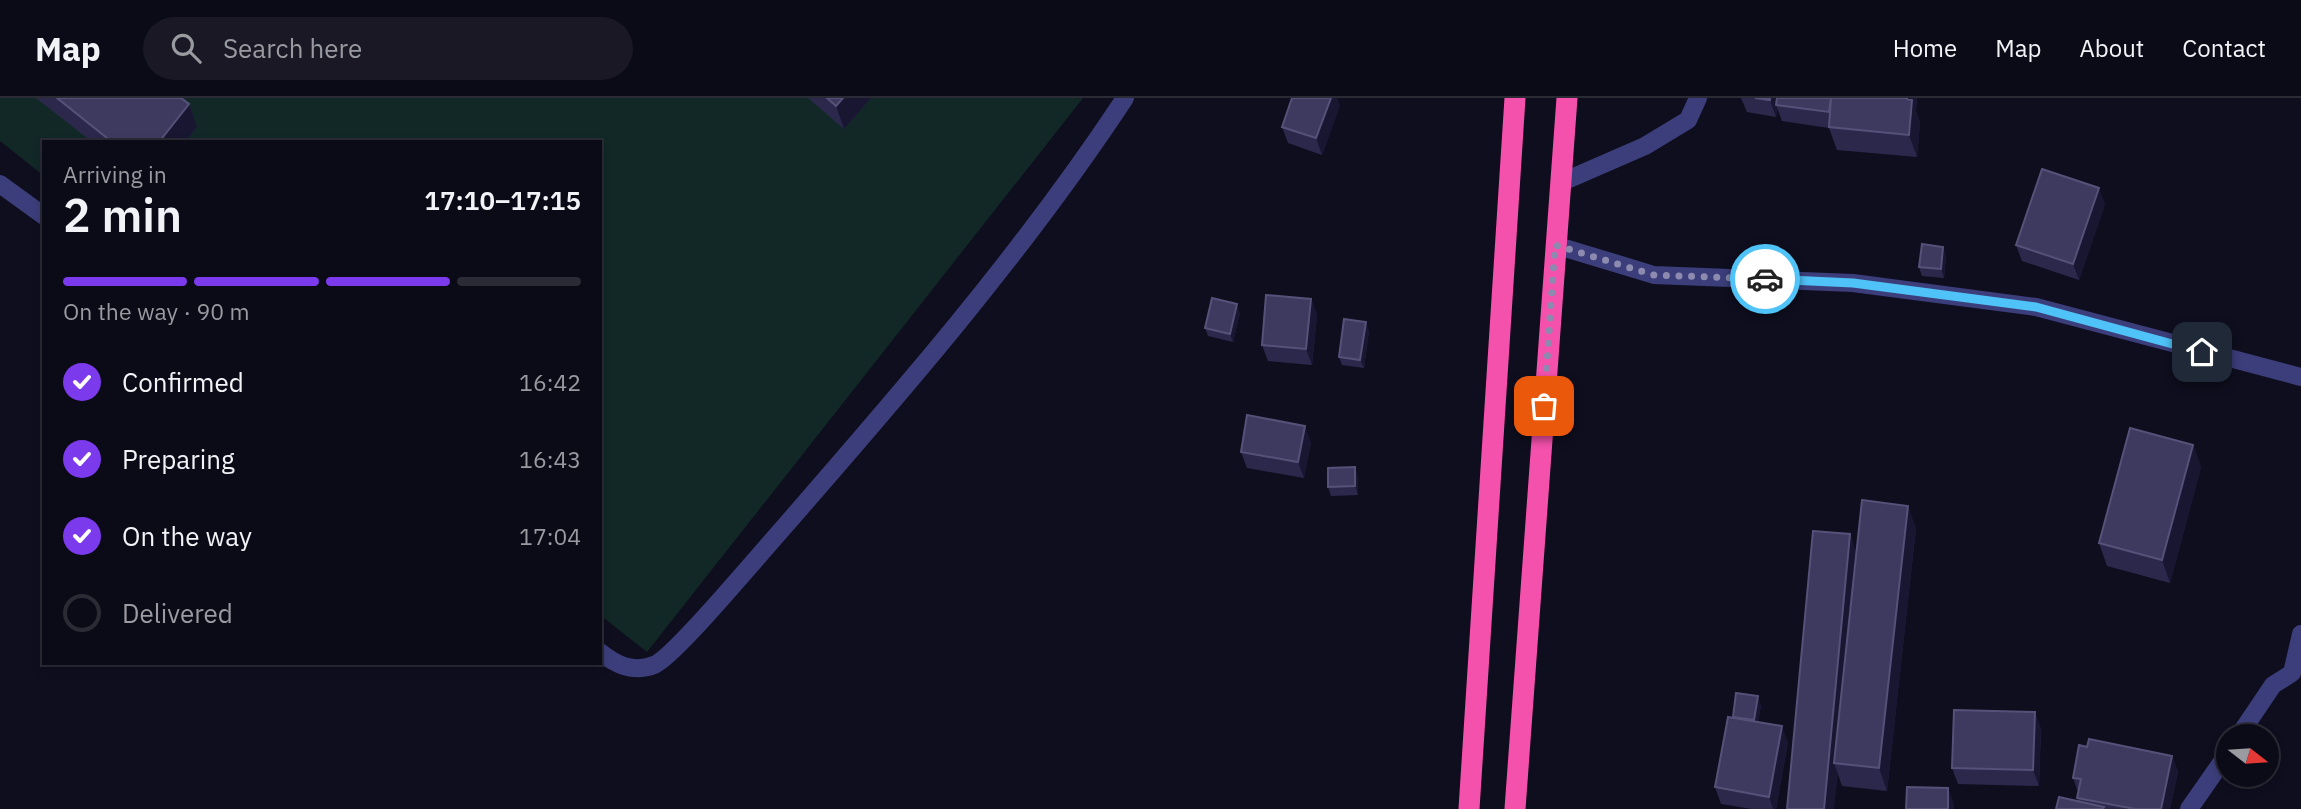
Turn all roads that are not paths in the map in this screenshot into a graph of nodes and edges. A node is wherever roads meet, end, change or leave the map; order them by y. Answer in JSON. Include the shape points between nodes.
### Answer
{"nodes":[{"id":1,"x":1125,"y":98,"type":"edge"},
{"id":2,"x":1515,"y":98,"type":"edge"},
{"id":3,"x":1567,"y":98,"type":"edge"},
{"id":4,"x":1698,"y":98,"type":"edge"},
{"id":5,"x":1560,"y":183,"type":"junction"},
{"id":6,"x":0,"y":184,"type":"edge"},
{"id":7,"x":42,"y":215,"type":"edge"},
{"id":8,"x":1555,"y":245,"type":"junction"},
{"id":9,"x":2301,"y":377,"type":"edge"},
{"id":10,"x":2301,"y":634,"type":"edge"},
{"id":11,"x":602,"y":654,"type":"edge"},
{"id":12,"x":2297,"y":676,"type":"edge"},
{"id":13,"x":2247,"y":724,"type":"edge"},
{"id":14,"x":2216,"y":770,"type":"edge"},
{"id":15,"x":1469,"y":809,"type":"edge"},
{"id":16,"x":1516,"y":809,"type":"edge"},
{"id":17,"x":2189,"y":809,"type":"edge"}],
"edges":[{"from":1,"to":11,"type":"street","via":[[1058,194],[894,400],[721,599],[656,664],[635,669]]},
{"from":2,"to":15,"type":"highway"},
{"from":3,"to":5,"type":"highway"},
{"from":4,"to":5,"type":"street","via":[[1688,120],[1645,146]]},
{"from":5,"to":8,"type":"highway"},
{"from":6,"to":7,"type":"street"},
{"from":8,"to":9,"type":"street","via":[[1654,275],[1853,283],[2036,307]]},
{"from":8,"to":16,"type":"highway"},
{"from":10,"to":12,"type":"street"},
{"from":12,"to":13,"type":"street","via":[[2273,685]]},
{"from":14,"to":17,"type":"street"}]}
